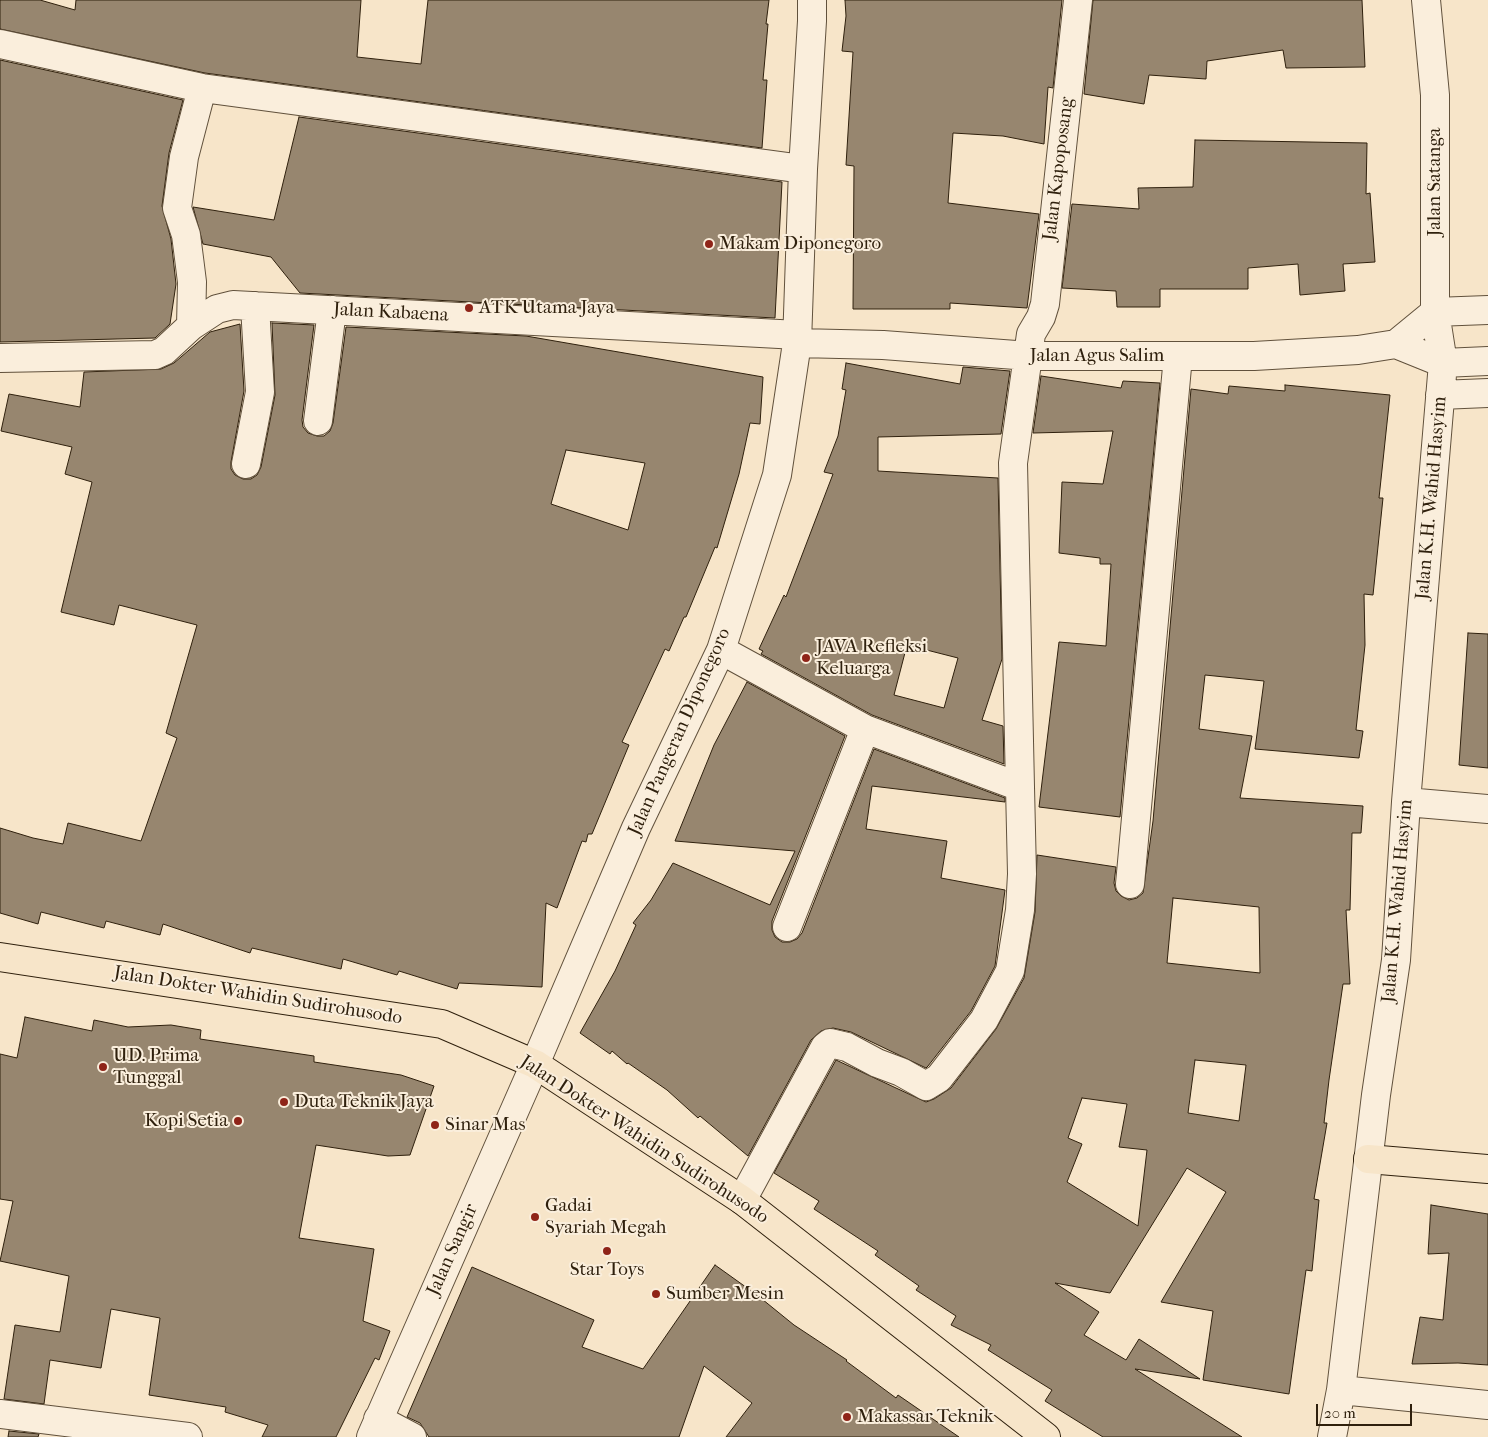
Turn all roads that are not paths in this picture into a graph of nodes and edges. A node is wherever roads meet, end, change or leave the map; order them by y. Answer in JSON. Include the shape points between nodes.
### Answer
{"nodes":[{"id":1,"x":812,"y":0,"type":"edge"},
{"id":2,"x":1078,"y":0,"type":"edge"},
{"id":3,"x":1426,"y":0,"type":"edge"},
{"id":4,"x":0,"y":44,"type":"edge"},
{"id":5,"x":202,"y":88,"type":"junction"},
{"id":6,"x":803,"y":169,"type":"junction"},
{"id":7,"x":255,"y":306,"type":"junction"},
{"id":8,"x":332,"y":310,"type":"junction"},
{"id":9,"x":1488,"y":310,"type":"edge"},
{"id":10,"x":1435,"y":312,"type":"junction"},
{"id":11,"x":191,"y":326,"type":"junction"},
{"id":12,"x":798,"y":339,"type":"junction"},
{"id":13,"x":1396,"y":344,"type":"junction"},
{"id":14,"x":1030,"y":345,"type":"junction"},
{"id":15,"x":1178,"y":356,"type":"junction"},
{"id":16,"x":0,"y":358,"type":"edge"},
{"id":17,"x":1488,"y":361,"type":"edge"},
{"id":18,"x":1443,"y":363,"type":"junction"},
{"id":19,"x":1488,"y":393,"type":"edge"},
{"id":20,"x":1440,"y":395,"type":"junction"},
{"id":21,"x":318,"y":421,"type":"dead end"},
{"id":22,"x":246,"y":464,"type":"dead end"},
{"id":23,"x":721,"y":650,"type":"junction"},
{"id":24,"x":865,"y":729,"type":"junction"},
{"id":25,"x":1020,"y":786,"type":"junction"},
{"id":26,"x":1406,"y":802,"type":"junction"},
{"id":27,"x":1488,"y":809,"type":"edge"},
{"id":28,"x":1130,"y":884,"type":"dead end"},
{"id":29,"x":786,"y":926,"type":"dead end"},
{"id":30,"x":0,"y":958,"type":"edge"},
{"id":31,"x":535,"y":1064,"type":"junction"},
{"id":32,"x":1368,"y":1159,"type":"junction"},
{"id":33,"x":1488,"y":1169,"type":"edge"},
{"id":34,"x":742,"y":1200,"type":"junction"},
{"id":35,"x":1341,"y":1390,"type":"junction"},
{"id":36,"x":1488,"y":1405,"type":"edge"},
{"id":37,"x":0,"y":1414,"type":"edge"},
{"id":38,"x":375,"y":1428,"type":"edge"},
{"id":39,"x":188,"y":1437,"type":"edge"},
{"id":40,"x":412,"y":1437,"type":"edge"},
{"id":41,"x":1046,"y":1437,"type":"edge"},
{"id":42,"x":1332,"y":1437,"type":"edge"}],
"edges":[{"from":1,"to":6,"type":"street","name":"Jalan Pangeran Diponegoro"},
{"from":2,"to":14,"type":"street","name":"Jalan Kapoposang","via":[[1044,304]]},
{"from":3,"to":10,"type":"street","name":"Jalan Satanga","via":[[1435,95]]},
{"from":4,"to":5,"type":"street"},
{"from":5,"to":6,"type":"street"},
{"from":5,"to":11,"type":"street","via":[[184,156],[177,208],[186,235],[192,282]]},
{"from":6,"to":12,"type":"street","name":"Jalan Pangeran Diponegoro"},
{"from":7,"to":8,"type":"street","name":"Jalan Kabaena"},
{"from":7,"to":11,"type":"street","name":"Jalan Kabaena","via":[[233,305],[217,309]]},
{"from":7,"to":22,"type":"street","via":[[260,392]]},
{"from":8,"to":12,"type":"street","name":"Jalan Kabaena"},
{"from":8,"to":21,"type":"street"},
{"from":9,"to":10,"type":"street"},
{"from":10,"to":13,"type":"street"},
{"from":10,"to":18,"type":"street","name":"Jalan Satanga"},
{"from":11,"to":16,"type":"street","name":"Jalan Kabaena","via":[[164,351],[146,357]]},
{"from":12,"to":14,"type":"street","name":"Jalan Agus Salim","via":[[883,345]]},
{"from":12,"to":23,"type":"street","name":"Jalan Pangeran Diponegoro","via":[[778,475]]},
{"from":13,"to":15,"type":"street","name":"Jalan Agus Salim","via":[[1358,350],[1254,356]]},
{"from":13,"to":18,"type":"street"},
{"from":14,"to":15,"type":"street","name":"Jalan Agus Salim"},
{"from":14,"to":25,"type":"street","name":"Jalan Kapoposang","via":[[1013,463]]},
{"from":15,"to":28,"type":"street"},
{"from":17,"to":18,"type":"street"},
{"from":18,"to":20,"type":"street","name":"Jalan K.H. Wahid Hasyim"},
{"from":19,"to":20,"type":"street"},
{"from":20,"to":26,"type":"street","name":"Jalan K.H. Wahid Hasyim"},
{"from":23,"to":24,"type":"street"},
{"from":23,"to":31,"type":"street","name":"Jalan Pangeran Diponegoro","via":[[636,828]]},
{"from":24,"to":25,"type":"street"},
{"from":24,"to":29,"type":"street"},
{"from":25,"to":34,"type":"street","name":"Jalan Kapoposang","via":[[1020,910],[1010,971],[984,1020],[939,1078],[926,1086],[847,1047],[830,1043]]},
{"from":26,"to":27,"type":"street"},
{"from":26,"to":32,"type":"street","name":"Jalan K.H. Wahid Hasyim","via":[[1396,960]]},
{"from":30,"to":31,"type":"main road","name":"Jalan Dokter Wahidin Sudirohusodo","via":[[442,1024]]},
{"from":31,"to":34,"type":"main road","name":"Jalan Dokter Wahidin Sudirohusodo"},
{"from":31,"to":38,"type":"street","name":"Jalan Sangir"},
{"from":32,"to":33,"type":"main road"},
{"from":32,"to":35,"type":"street","name":"Jalan K.H. Wahid Hasyim"},
{"from":34,"to":41,"type":"main road","name":"Jalan Dokter Wahidin Sudirohusodo"},
{"from":35,"to":36,"type":"street"},
{"from":35,"to":42,"type":"street","name":"Jalan K.H. Wahid Hasyim"},
{"from":37,"to":39,"type":"street"},
{"from":38,"to":40,"type":"street"}]}
